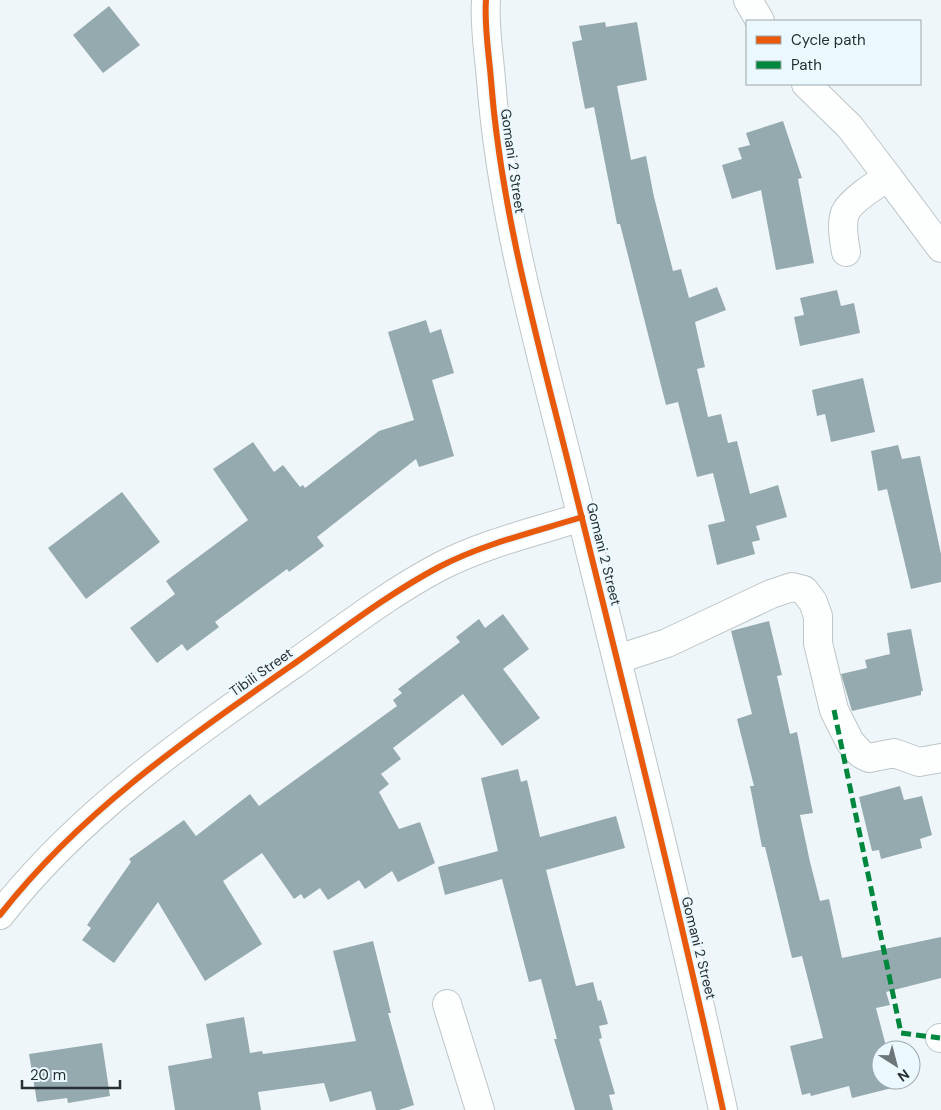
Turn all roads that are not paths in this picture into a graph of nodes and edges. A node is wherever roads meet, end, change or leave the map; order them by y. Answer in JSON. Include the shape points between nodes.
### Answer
{"nodes":[{"id":1,"x":486,"y":0,"type":"edge"},
{"id":2,"x":748,"y":0,"type":"edge"},
{"id":3,"x":759,"y":20,"type":"edge"},
{"id":4,"x":807,"y":85,"type":"edge"},
{"id":5,"x":888,"y":177,"type":"junction"},
{"id":6,"x":941,"y":248,"type":"edge"},
{"id":7,"x":846,"y":252,"type":"dead end"},
{"id":8,"x":582,"y":517,"type":"junction"},
{"id":9,"x":618,"y":659,"type":"junction"},
{"id":10,"x":941,"y":758,"type":"edge"},
{"id":11,"x":0,"y":915,"type":"edge"},
{"id":12,"x":447,"y":1004,"type":"dead end"},
{"id":13,"x":480,"y":1110,"type":"edge"},
{"id":14,"x":723,"y":1110,"type":"edge"}],
"edges":[{"from":1,"to":8,"type":"street","name":"Gomani 2 Street","via":[[494,115],[508,213]]},
{"from":2,"to":3,"type":"street"},
{"from":4,"to":5,"type":"street","via":[[850,127]]},
{"from":5,"to":6,"type":"street"},
{"from":5,"to":7,"type":"street","via":[[845,212]]},
{"from":8,"to":9,"type":"street","name":"Gomani 2 Street"},
{"from":8,"to":11,"type":"street","name":"Tibili Street","via":[[488,546],[440,567],[386,599],[242,700],[120,793],[40,867]]},
{"from":9,"to":10,"type":"street","via":[[666,643],[771,594],[792,587],[804,590],[818,616],[818,643],[834,710],[850,742],[869,758],[894,752],[919,762]]},
{"from":9,"to":14,"type":"street","name":"Gomani 2 Street","via":[[696,983]]},
{"from":12,"to":13,"type":"street"}]}
